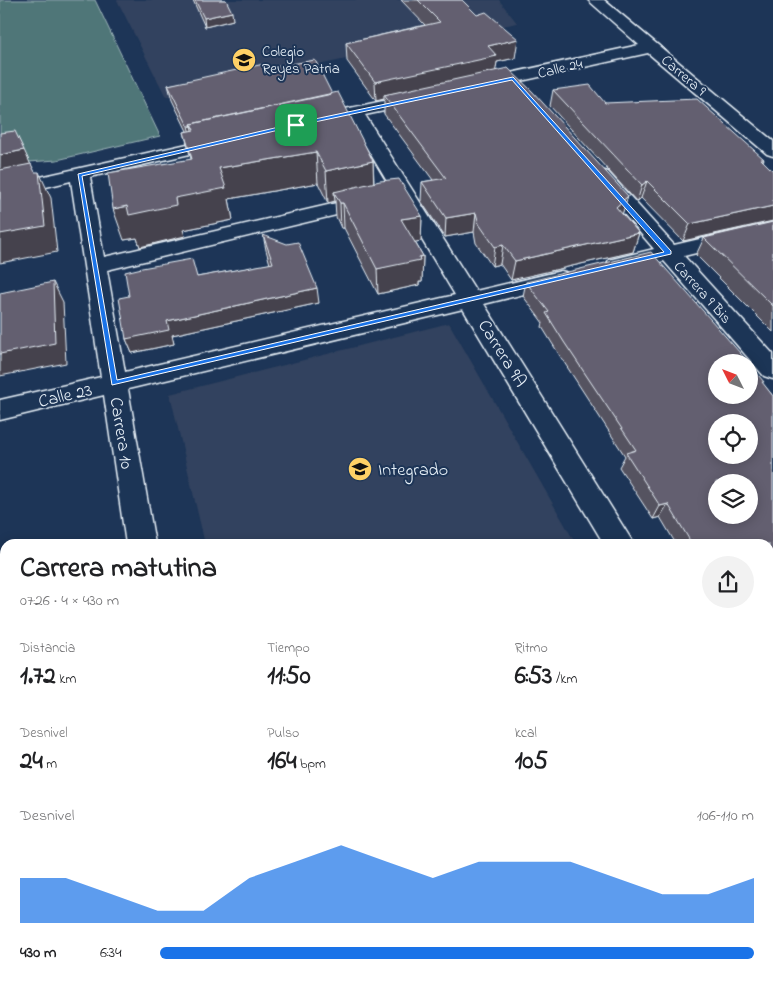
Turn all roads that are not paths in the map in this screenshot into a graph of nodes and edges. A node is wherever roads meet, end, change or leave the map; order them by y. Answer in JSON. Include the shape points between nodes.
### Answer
{"nodes":[{"id":1,"x":595,"y":0,"type":"edge"},
{"id":2,"x":652,"y":47,"type":"junction"},
{"id":3,"x":466,"y":88,"type":"edge"},
{"id":4,"x":438,"y":94,"type":"edge"},
{"id":5,"x":354,"y":112,"type":"junction"},
{"id":6,"x":296,"y":125,"type":"edge"},
{"id":7,"x":239,"y":138,"type":"edge"},
{"id":8,"x":773,"y":150,"type":"edge"},
{"id":9,"x":591,"y":166,"type":"edge"},
{"id":10,"x":80,"y":175,"type":"junction"},
{"id":11,"x":0,"y":192,"type":"edge"},
{"id":12,"x":404,"y":193,"type":"junction"},
{"id":13,"x":773,"y":228,"type":"edge"},
{"id":14,"x":668,"y":253,"type":"junction"},
{"id":15,"x":95,"y":266,"type":"junction"},
{"id":16,"x":470,"y":300,"type":"junction"},
{"id":17,"x":773,"y":370,"type":"edge"},
{"id":18,"x":114,"y":383,"type":"junction"},
{"id":19,"x":0,"y":410,"type":"edge"},
{"id":20,"x":140,"y":539,"type":"edge"},
{"id":21,"x":617,"y":539,"type":"edge"}],
"edges":[{"from":1,"to":2,"type":"street","name":"Carrera 9"},
{"from":2,"to":3,"type":"street","name":"Calle 24","via":[[520,86]]},
{"from":2,"to":8,"type":"street","name":"Carrera 9"},
{"from":4,"to":5,"type":"street"},
{"from":5,"to":6,"type":"street"},
{"from":5,"to":12,"type":"street","name":"Carrera 9A"},
{"from":7,"to":10,"type":"street"},
{"from":9,"to":14,"type":"street","name":"Carrera 9 Bis"},
{"from":10,"to":11,"type":"street"},
{"from":10,"to":15,"type":"street","name":"Carrera 10"},
{"from":12,"to":15,"type":"street"},
{"from":12,"to":16,"type":"street","name":"Carrera 9A"},
{"from":13,"to":14,"type":"street","name":"Calle 23"},
{"from":14,"to":16,"type":"street","name":"Calle 23"},
{"from":14,"to":17,"type":"street","name":"Carrera 9 Bis"},
{"from":15,"to":18,"type":"street","name":"Carrera 10"},
{"from":16,"to":18,"type":"street","name":"Calle 23"},
{"from":16,"to":21,"type":"street","name":"Carrera 9A"},
{"from":18,"to":19,"type":"street","name":"Calle 23"},
{"from":18,"to":20,"type":"street","name":"Carrera 10"}]}
